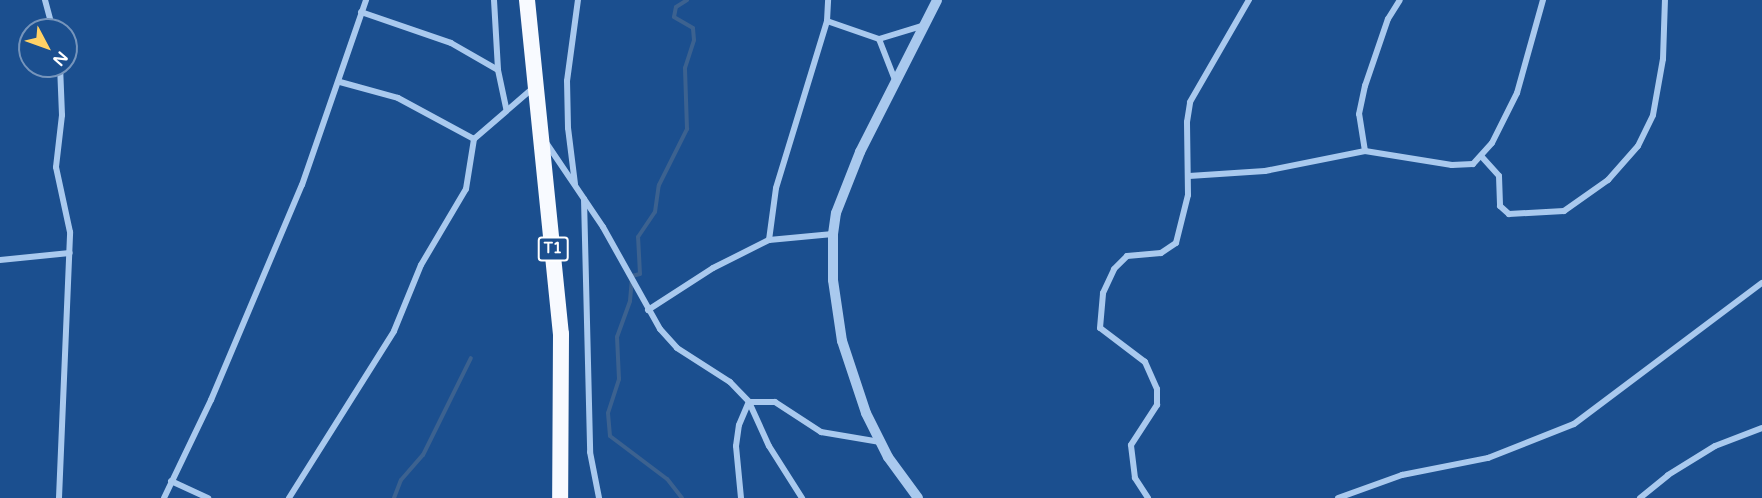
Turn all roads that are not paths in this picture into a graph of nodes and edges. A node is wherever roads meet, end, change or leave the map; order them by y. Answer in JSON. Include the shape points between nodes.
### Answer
{"nodes":[{"id":1,"x":45,"y":0,"type":"edge"},
{"id":2,"x":366,"y":0,"type":"edge"},
{"id":3,"x":494,"y":0,"type":"edge"},
{"id":4,"x":527,"y":0,"type":"edge"},
{"id":5,"x":578,"y":0,"type":"edge"},
{"id":6,"x":828,"y":0,"type":"edge"},
{"id":7,"x":937,"y":0,"type":"edge"},
{"id":8,"x":1250,"y":0,"type":"edge"},
{"id":9,"x":1400,"y":0,"type":"edge"},
{"id":10,"x":1543,"y":0,"type":"edge"},
{"id":11,"x":1665,"y":0,"type":"edge"},
{"id":12,"x":361,"y":12,"type":"junction"},
{"id":13,"x":50,"y":18,"type":"edge"},
{"id":14,"x":827,"y":21,"type":"junction"},
{"id":15,"x":922,"y":26,"type":"junction"},
{"id":16,"x":879,"y":39,"type":"junction"},
{"id":17,"x":498,"y":70,"type":"junction"},
{"id":18,"x":60,"y":78,"type":"edge"},
{"id":19,"x":895,"y":80,"type":"junction"},
{"id":20,"x":339,"y":82,"type":"junction"},
{"id":21,"x":534,"y":88,"type":"junction"},
{"id":22,"x":506,"y":109,"type":"junction"},
{"id":23,"x":542,"y":135,"type":"junction"},
{"id":24,"x":474,"y":139,"type":"junction"},
{"id":25,"x":1365,"y":151,"type":"junction"},
{"id":26,"x":1482,"y":157,"type":"junction"},
{"id":27,"x":1189,"y":176,"type":"junction"},
{"id":28,"x":575,"y":186,"type":"junction"},
{"id":29,"x":584,"y":199,"type":"junction"},
{"id":30,"x":833,"y":234,"type":"junction"},
{"id":31,"x":769,"y":240,"type":"junction"},
{"id":32,"x":70,"y":253,"type":"junction"},
{"id":33,"x":0,"y":260,"type":"edge"},
{"id":34,"x":1762,"y":283,"type":"edge"},
{"id":35,"x":648,"y":310,"type":"junction"},
{"id":36,"x":749,"y":402,"type":"junction"},
{"id":37,"x":1762,"y":428,"type":"edge"},
{"id":38,"x":880,"y":442,"type":"junction"},
{"id":39,"x":171,"y":481,"type":"junction"},
{"id":40,"x":59,"y":498,"type":"edge"},
{"id":41,"x":164,"y":498,"type":"edge"},
{"id":42,"x":208,"y":498,"type":"edge"},
{"id":43,"x":289,"y":498,"type":"edge"},
{"id":44,"x":560,"y":498,"type":"edge"},
{"id":45,"x":599,"y":498,"type":"edge"},
{"id":46,"x":741,"y":498,"type":"edge"},
{"id":47,"x":802,"y":498,"type":"edge"},
{"id":48,"x":918,"y":498,"type":"edge"},
{"id":49,"x":1148,"y":498,"type":"edge"},
{"id":50,"x":1338,"y":498,"type":"edge"},
{"id":51,"x":1640,"y":498,"type":"edge"}],
"edges":[{"from":1,"to":13,"type":"street"},
{"from":2,"to":12,"type":"street"},
{"from":3,"to":17,"type":"street"},
{"from":4,"to":21,"type":"highway","number":"T1"},
{"from":5,"to":28,"type":"street","via":[[567,81]]},
{"from":6,"to":14,"type":"street"},
{"from":7,"to":15,"type":"street"},
{"from":8,"to":27,"type":"street","via":[[1190,102],[1186,122]]},
{"from":9,"to":25,"type":"street","via":[[1375,53],[1359,114]]},
{"from":10,"to":26,"type":"street","via":[[1517,93]]},
{"from":11,"to":26,"type":"street","via":[[1663,59],[1653,116],[1638,146],[1608,180],[1564,211],[1509,214],[1500,206],[1499,176]]},
{"from":12,"to":17,"type":"street","via":[[451,43]]},
{"from":12,"to":20,"type":"street"},
{"from":14,"to":16,"type":"street"},
{"from":14,"to":31,"type":"street","via":[[776,188]]},
{"from":15,"to":16,"type":"street"},
{"from":15,"to":19,"type":"street"},
{"from":16,"to":19,"type":"street"},
{"from":17,"to":22,"type":"street"},
{"from":18,"to":32,"type":"street","via":[[62,115],[56,167],[69,215]]},
{"from":19,"to":30,"type":"street","via":[[860,152],[836,213]]},
{"from":20,"to":24,"type":"street","via":[[398,98]]},
{"from":20,"to":39,"type":"street","via":[[302,185],[211,400]]},
{"from":21,"to":22,"type":"street"},
{"from":21,"to":23,"type":"highway","number":"T1"},
{"from":22,"to":24,"type":"street"},
{"from":23,"to":28,"type":"street"},
{"from":23,"to":44,"type":"highway","number":"T1","via":[[561,333]]},
{"from":24,"to":43,"type":"street","via":[[466,189],[422,266],[394,331]]},
{"from":25,"to":26,"type":"street","via":[[1452,165],[1473,164]]},
{"from":25,"to":27,"type":"street","via":[[1265,171]]},
{"from":27,"to":49,"type":"street","via":[[1176,243],[1161,254],[1135,253],[1120,261],[1106,280],[1098,318],[1100,328],[1108,336],[1145,362],[1157,389],[1154,411],[1131,445],[1135,478]]},
{"from":28,"to":29,"type":"street"},
{"from":29,"to":35,"type":"street","via":[[632,276]]},
{"from":29,"to":45,"type":"street","via":[[590,452]]},
{"from":30,"to":31,"type":"street"},
{"from":30,"to":38,"type":"street","via":[[833,280],[842,341]]},
{"from":31,"to":35,"type":"street","via":[[713,268]]},
{"from":32,"to":33,"type":"street"},
{"from":32,"to":40,"type":"street"},
{"from":34,"to":50,"type":"street","via":[[1574,424],[1488,458],[1402,475]]},
{"from":35,"to":36,"type":"street","via":[[677,348],[730,382]]},
{"from":36,"to":38,"type":"street","via":[[775,402],[820,432]]},
{"from":36,"to":46,"type":"street","via":[[739,425],[736,446]]},
{"from":36,"to":47,"type":"street","via":[[769,446]]},
{"from":37,"to":51,"type":"street","via":[[1715,446],[1668,474]]},
{"from":38,"to":48,"type":"street"},
{"from":39,"to":41,"type":"street"},
{"from":39,"to":42,"type":"street"}]}
